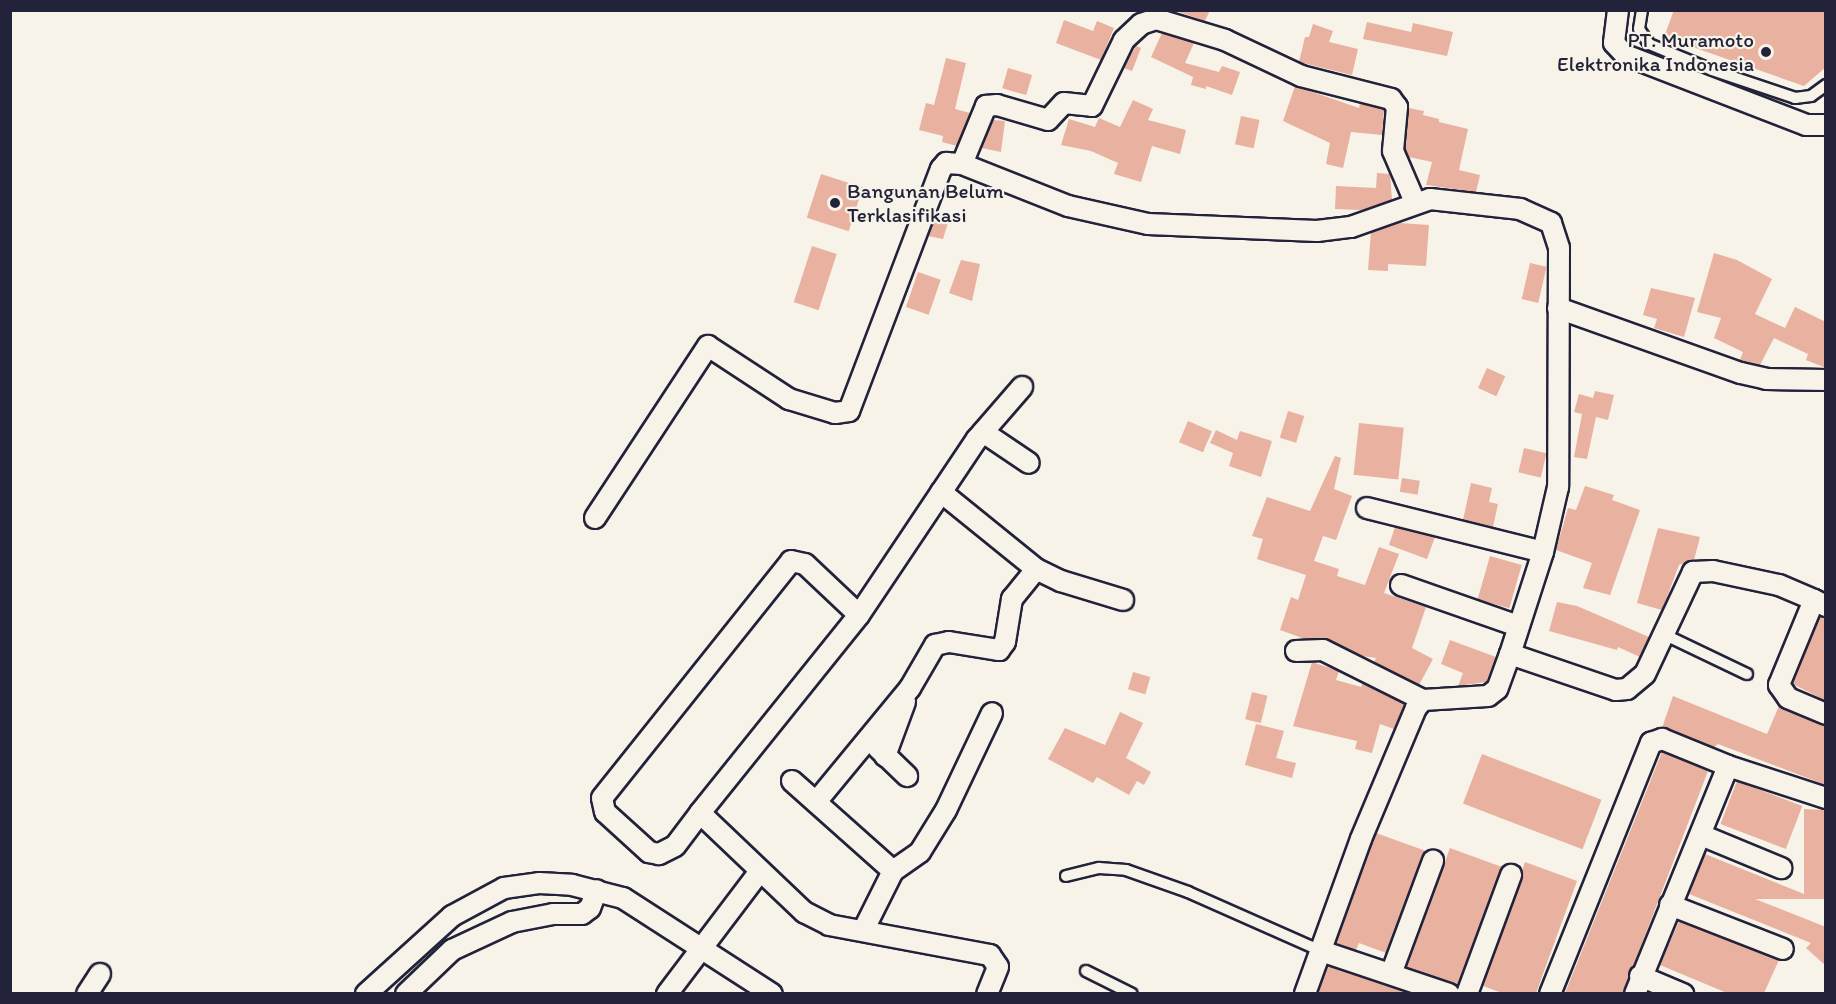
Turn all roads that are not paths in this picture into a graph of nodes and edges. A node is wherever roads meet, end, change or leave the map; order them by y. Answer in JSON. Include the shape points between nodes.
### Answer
{"nodes":[{"id":1,"x":1618,"y":10,"type":"edge"},
{"id":2,"x":1642,"y":10,"type":"edge"},
{"id":3,"x":1826,"y":84,"type":"edge"},
{"id":4,"x":1826,"y":125,"type":"edge"},
{"id":5,"x":963,"y":164,"type":"junction"},
{"id":6,"x":1415,"y":202,"type":"junction"},
{"id":7,"x":1558,"y":308,"type":"junction"},
{"id":8,"x":1826,"y":380,"type":"edge"},
{"id":9,"x":1022,"y":387,"type":"dead end"},
{"id":10,"x":983,"y":432,"type":"junction"},
{"id":11,"x":1029,"y":463,"type":"dead end"},
{"id":12,"x":941,"y":492,"type":"junction"},
{"id":13,"x":1367,"y":508,"type":"dead end"},
{"id":14,"x":595,"y":518,"type":"dead end"},
{"id":15,"x":1543,"y":552,"type":"junction"},
{"id":16,"x":1036,"y":569,"type":"junction"},
{"id":17,"x":1401,"y":585,"type":"dead end"},
{"id":18,"x":1123,"y":600,"type":"dead end"},
{"id":19,"x":1820,"y":603,"type":"edge"},
{"id":20,"x":859,"y":615,"type":"junction"},
{"id":21,"x":1518,"y":626,"type":"junction"},
{"id":22,"x":1663,"y":634,"type":"junction"},
{"id":23,"x":1296,"y":651,"type":"dead end"},
{"id":24,"x":1510,"y":654,"type":"junction"},
{"id":25,"x":1747,"y":674,"type":"dead end"},
{"id":26,"x":910,"y":688,"type":"junction"},
{"id":27,"x":1423,"y":700,"type":"junction"},
{"id":28,"x":992,"y":713,"type":"dead end"},
{"id":29,"x":1826,"y":714,"type":"edge"},
{"id":30,"x":868,"y":739,"type":"junction"},
{"id":31,"x":885,"y":756,"type":"junction"},
{"id":32,"x":1728,"y":766,"type":"junction"},
{"id":33,"x":907,"y":777,"type":"dead end"},
{"id":34,"x":792,"y":781,"type":"dead end"},
{"id":35,"x":1826,"y":798,"type":"edge"},
{"id":36,"x":816,"y":802,"type":"junction"},
{"id":37,"x":700,"y":813,"type":"junction"},
{"id":38,"x":1701,"y":835,"type":"junction"},
{"id":39,"x":1433,"y":861,"type":"dead end"},
{"id":40,"x":1781,"y":868,"type":"dead end"},
{"id":41,"x":760,"y":871,"type":"junction"},
{"id":42,"x":893,"y":871,"type":"junction"},
{"id":43,"x":1511,"y":875,"type":"dead end"},
{"id":44,"x":1066,"y":876,"type":"dead end"},
{"id":45,"x":597,"y":890,"type":"junction"},
{"id":46,"x":1670,"y":905,"type":"junction"},
{"id":47,"x":863,"y":931,"type":"junction"},
{"id":48,"x":1783,"y":949,"type":"dead end"},
{"id":49,"x":701,"y":950,"type":"junction"},
{"id":50,"x":1321,"y":951,"type":"junction"},
{"id":51,"x":1086,"y":971,"type":"dead end"},
{"id":52,"x":100,"y":974,"type":"dead end"},
{"id":53,"x":1391,"y":974,"type":"junction"},
{"id":54,"x":1638,"y":985,"type":"edge"},
{"id":55,"x":87,"y":993,"type":"edge"},
{"id":56,"x":366,"y":993,"type":"edge"},
{"id":57,"x":406,"y":993,"type":"edge"},
{"id":58,"x":667,"y":993,"type":"edge"},
{"id":59,"x":772,"y":993,"type":"edge"},
{"id":60,"x":987,"y":993,"type":"edge"},
{"id":61,"x":1132,"y":993,"type":"edge"},
{"id":62,"x":1305,"y":993,"type":"edge"},
{"id":63,"x":1449,"y":993,"type":"edge"},
{"id":64,"x":1467,"y":993,"type":"edge"},
{"id":65,"x":1550,"y":993,"type":"edge"},
{"id":66,"x":1683,"y":993,"type":"edge"}],
"edges":[{"from":1,"to":4,"type":"street","via":[[1614,43],[1626,56],[1806,125]]},
{"from":2,"to":3,"type":"lane","via":[[1639,29],[1649,44],[1712,70],[1795,98],[1811,96]]},
{"from":5,"to":6,"type":"street","via":[[1068,206],[1148,224],[1317,231],[1351,227]]},
{"from":5,"to":6,"type":"street","via":[[986,106],[1048,120],[1064,103],[1092,106],[1124,40],[1141,24],[1156,19],[1225,40],[1301,76],[1391,99],[1397,107],[1393,151]]},
{"from":5,"to":14,"type":"street","via":[[952,162],[941,169],[849,411],[836,413],[789,399],[708,346]]},
{"from":6,"to":7,"type":"street","via":[[1478,202],[1520,209],[1551,223],[1559,248]]},
{"from":7,"to":8,"type":"street","via":[[1741,373],[1766,379]]},
{"from":7,"to":15,"type":"street","via":[[1558,487]]},
{"from":9,"to":10,"type":"street"},
{"from":10,"to":11,"type":"street"},
{"from":10,"to":12,"type":"street"},
{"from":12,"to":16,"type":"street"},
{"from":12,"to":20,"type":"street"},
{"from":13,"to":15,"type":"street"},
{"from":15,"to":21,"type":"street"},
{"from":16,"to":18,"type":"street"},
{"from":16,"to":26,"type":"street","via":[[1012,599],[1005,642],[999,650],[949,642],[935,645]]},
{"from":17,"to":21,"type":"street"},
{"from":19,"to":22,"type":"street","via":[[1779,585],[1699,570],[1688,577]]},
{"from":19,"to":29,"type":"street","via":[[1779,684],[1788,698]]},
{"from":20,"to":37,"type":"street"},
{"from":20,"to":37,"type":"street","via":[[805,564],[791,561],[602,798],[605,812],[650,852],[659,854],[675,846]]},
{"from":21,"to":24,"type":"street"},
{"from":22,"to":24,"type":"street","via":[[1645,674],[1628,689],[1616,690]]},
{"from":22,"to":25,"type":"lane"},
{"from":23,"to":27,"type":"street","via":[[1323,650]]},
{"from":24,"to":27,"type":"street","via":[[1497,689],[1488,696]]},
{"from":26,"to":30,"type":"street"},
{"from":26,"to":31,"type":"street"},
{"from":27,"to":50,"type":"street","via":[[1411,718],[1361,838]]},
{"from":28,"to":42,"type":"street","via":[[946,810],[920,852]]},
{"from":30,"to":31,"type":"street"},
{"from":30,"to":36,"type":"street"},
{"from":31,"to":33,"type":"street"},
{"from":32,"to":35,"type":"street"},
{"from":32,"to":38,"type":"street"},
{"from":32,"to":65,"type":"street","via":[[1662,739],[1651,743]]},
{"from":34,"to":36,"type":"street"},
{"from":36,"to":42,"type":"street"},
{"from":37,"to":41,"type":"street"},
{"from":38,"to":40,"type":"street"},
{"from":38,"to":46,"type":"street"},
{"from":39,"to":53,"type":"street"},
{"from":41,"to":47,"type":"street","via":[[804,912],[829,925]]},
{"from":41,"to":49,"type":"street"},
{"from":42,"to":47,"type":"street"},
{"from":43,"to":64,"type":"street"},
{"from":44,"to":50,"type":"lane","via":[[1099,868],[1126,870],[1188,892]]},
{"from":45,"to":49,"type":"street","via":[[623,898]]},
{"from":45,"to":56,"type":"street","via":[[539,883],[504,888],[452,916]]},
{"from":45,"to":57,"type":"street","via":[[590,908],[582,914],[553,914],[512,922],[452,950]]},
{"from":46,"to":48,"type":"street"},
{"from":46,"to":54,"type":"street"},
{"from":47,"to":60,"type":"street","via":[[990,955],[998,967]]},
{"from":49,"to":58,"type":"street"},
{"from":49,"to":59,"type":"street"},
{"from":50,"to":53,"type":"street"},
{"from":50,"to":62,"type":"street"},
{"from":51,"to":61,"type":"lane"},
{"from":52,"to":55,"type":"street"},
{"from":53,"to":63,"type":"street"},
{"from":54,"to":66,"type":"street"}]}
